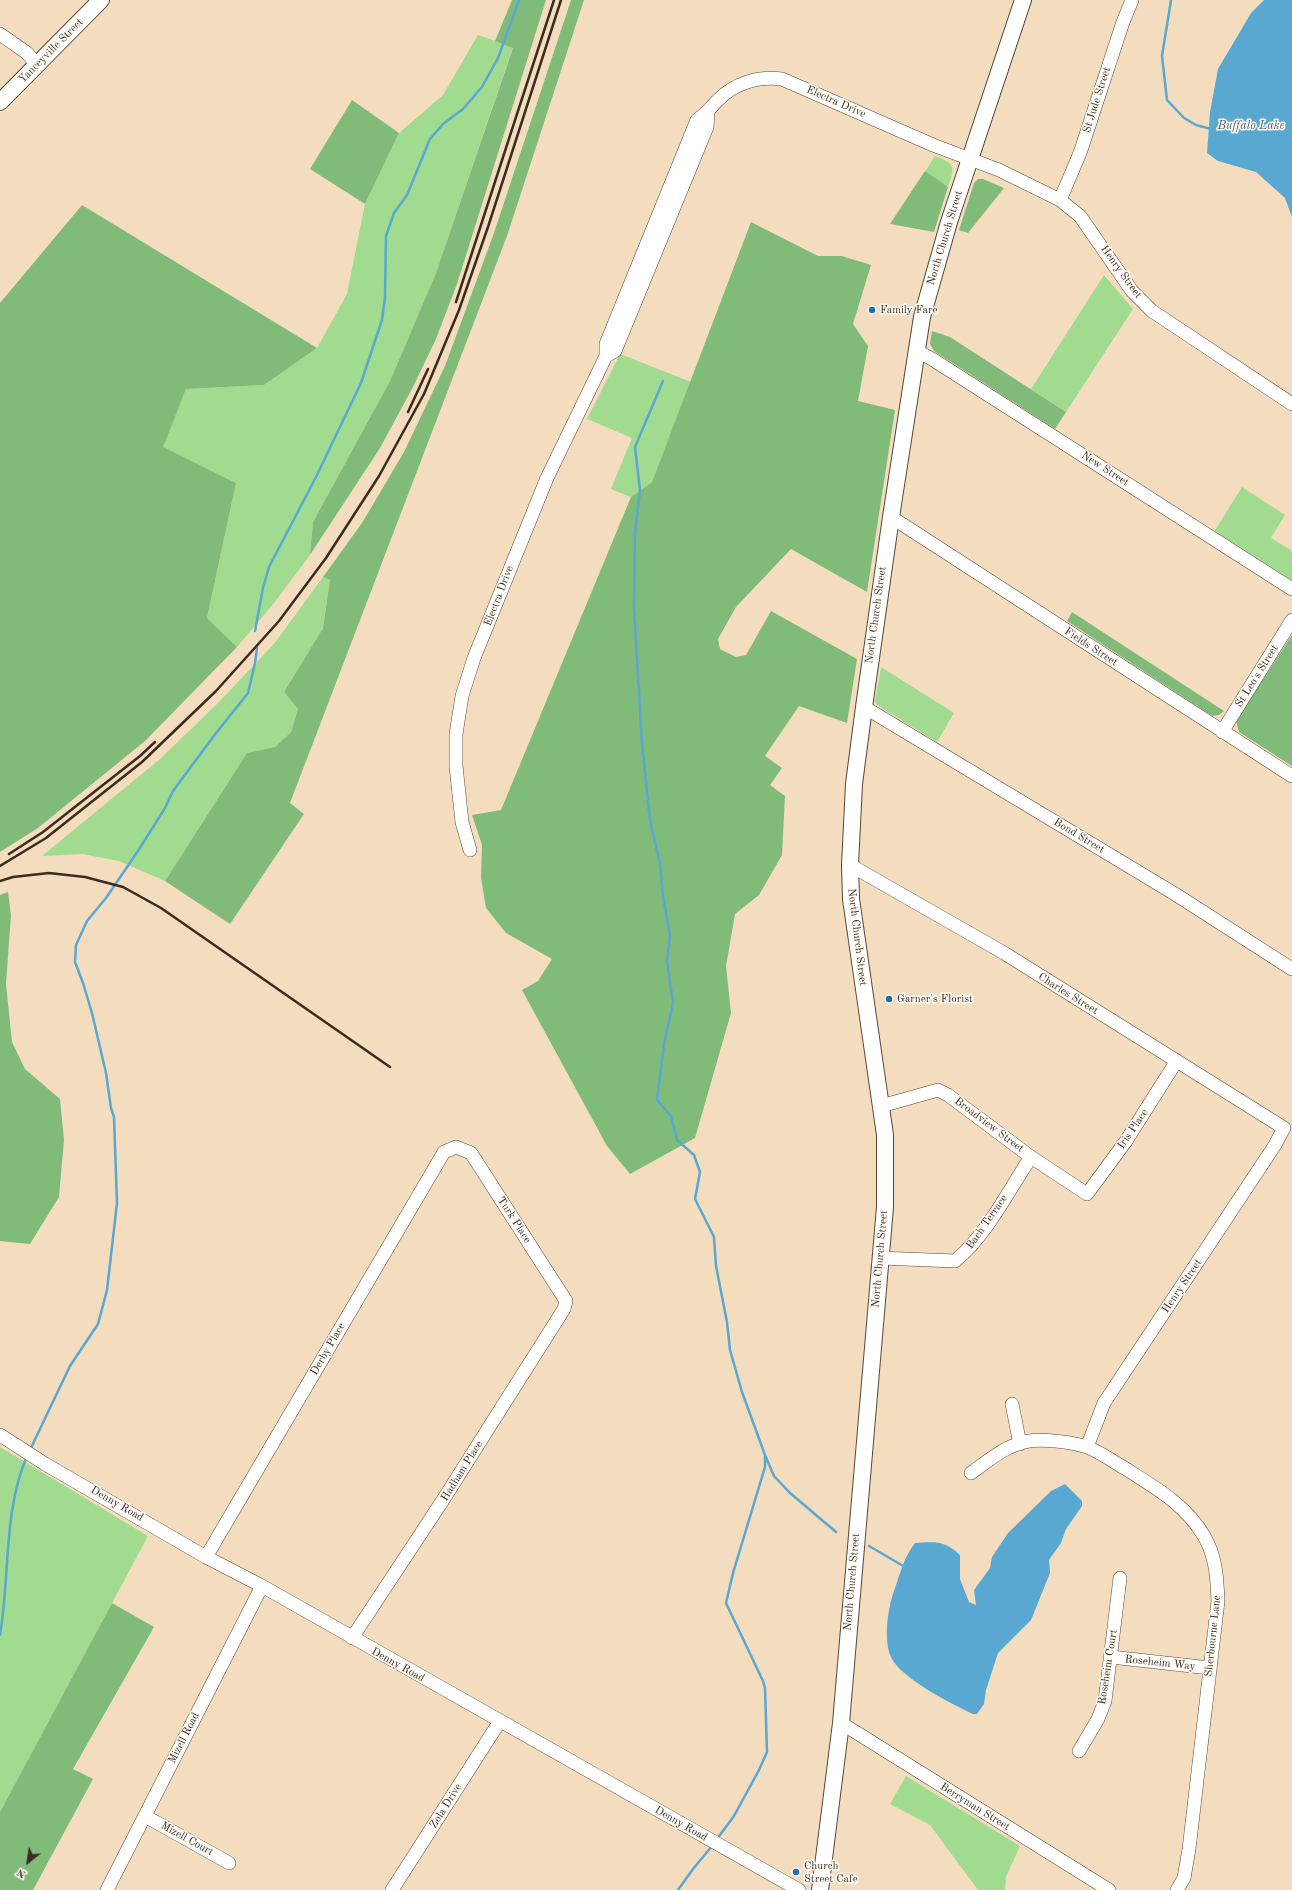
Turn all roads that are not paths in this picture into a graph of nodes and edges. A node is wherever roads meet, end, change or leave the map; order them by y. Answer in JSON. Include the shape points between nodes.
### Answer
{"nodes":[{"id":1,"x":101,"y":0,"type":"edge"},
{"id":2,"x":1023,"y":0,"type":"edge"},
{"id":3,"x":1132,"y":0,"type":"edge"},
{"id":4,"x":0,"y":34,"type":"edge"},
{"id":5,"x":37,"y":64,"type":"junction"},
{"id":6,"x":0,"y":102,"type":"edge"},
{"id":7,"x":970,"y":158,"type":"junction"},
{"id":8,"x":1060,"y":200,"type":"junction"},
{"id":9,"x":917,"y":351,"type":"junction"},
{"id":10,"x":1292,"y":404,"type":"edge"},
{"id":11,"x":890,"y":517,"type":"junction"},
{"id":12,"x":1292,"y":589,"type":"edge"},
{"id":13,"x":1292,"y":620,"type":"edge"},
{"id":14,"x":864,"y":707,"type":"junction"},
{"id":15,"x":1222,"y":732,"type":"junction"},
{"id":16,"x":1292,"y":776,"type":"edge"},
{"id":17,"x":470,"y":850,"type":"dead end"},
{"id":18,"x":850,"y":865,"type":"junction"},
{"id":19,"x":1292,"y":969,"type":"edge"},
{"id":20,"x":1176,"y":1062,"type":"junction"},
{"id":21,"x":881,"y":1106,"type":"junction"},
{"id":22,"x":1284,"y":1128,"type":"joint"},
{"id":23,"x":456,"y":1147,"type":"joint"},
{"id":24,"x":1031,"y":1157,"type":"junction"},
{"id":25,"x":1087,"y":1194,"type":"joint"},
{"id":26,"x":880,"y":1258,"type":"junction"},
{"id":27,"x":566,"y":1301,"type":"joint"},
{"id":28,"x":1012,"y":1404,"type":"dead end"},
{"id":29,"x":0,"y":1435,"type":"edge"},
{"id":30,"x":1020,"y":1444,"type":"junction"},
{"id":31,"x":1087,"y":1447,"type":"junction"},
{"id":32,"x":971,"y":1473,"type":"dead end"},
{"id":33,"x":206,"y":1556,"type":"junction"},
{"id":34,"x":1120,"y":1578,"type":"dead end"},
{"id":35,"x":262,"y":1586,"type":"junction"},
{"id":36,"x":352,"y":1638,"type":"junction"},
{"id":37,"x":1111,"y":1657,"type":"junction"},
{"id":38,"x":1210,"y":1668,"type":"junction"},
{"id":39,"x":500,"y":1721,"type":"junction"},
{"id":40,"x":840,"y":1723,"type":"junction"},
{"id":41,"x":1079,"y":1751,"type":"dead end"},
{"id":42,"x":145,"y":1816,"type":"junction"},
{"id":43,"x":229,"y":1863,"type":"dead end"},
{"id":44,"x":107,"y":1890,"type":"edge"},
{"id":45,"x":392,"y":1890,"type":"edge"},
{"id":46,"x":799,"y":1890,"type":"edge"},
{"id":47,"x":820,"y":1890,"type":"edge"},
{"id":48,"x":1109,"y":1890,"type":"edge"},
{"id":49,"x":1177,"y":1890,"type":"edge"}],
"edges":[{"from":1,"to":5,"type":"main road","name":"Yanceyville Street"},
{"from":2,"to":7,"type":"main road","name":"North Church Street"},
{"from":3,"to":8,"type":"street","name":"St Jude Street","via":[[1080,153]]},
{"from":4,"to":5,"type":"street","via":[[27,53]]},
{"from":5,"to":6,"type":"main road","name":"Yanceyville Street"},
{"from":7,"to":8,"type":"street","name":"Henry Street"},
{"from":7,"to":9,"type":"main road","name":"North Church Street","via":[[929,287]]},
{"from":7,"to":17,"type":"street","name":"Electra Drive","via":[[933,145],[782,79],[755,80],[734,87],[717,101],[708,113],[697,120],[606,344],[606,356],[547,478],[477,652],[462,696],[456,734],[456,766],[462,822]]},
{"from":8,"to":10,"type":"street","name":"Henry Street","via":[[1080,216],[1132,291],[1152,312]]},
{"from":9,"to":11,"type":"main road","name":"North Church Street"},
{"from":9,"to":12,"type":"street","name":"New Street"},
{"from":11,"to":14,"type":"main road","name":"North Church Street"},
{"from":11,"to":15,"type":"street","name":"Fields Street"},
{"from":13,"to":15,"type":"street","name":"St Leo's Street"},
{"from":14,"to":18,"type":"main road","name":"North Church Street","via":[[854,784]]},
{"from":14,"to":19,"type":"street","name":"Bond Street","via":[[1175,894]]},
{"from":15,"to":16,"type":"street","name":"Fields Street"},
{"from":18,"to":20,"type":"street","name":"Charles Street","via":[[1004,953]]},
{"from":18,"to":21,"type":"main road","name":"North Church Street","via":[[851,899]]},
{"from":20,"to":22,"type":"street","name":"Charles Street"},
{"from":20,"to":25,"type":"street","name":"Iris Place","via":[[1126,1141]]},
{"from":21,"to":24,"type":"street","name":"Broadview Street","via":[[938,1090],[948,1094]]},
{"from":21,"to":26,"type":"main road","name":"North Church Street","via":[[885,1135],[885,1200]]},
{"from":22,"to":31,"type":"street","name":"Henry Street","via":[[1104,1403]]},
{"from":23,"to":27,"type":"street","name":"Turk Place","via":[[471,1153]]},
{"from":23,"to":33,"type":"street","name":"Derby Place","via":[[444,1152]]},
{"from":24,"to":25,"type":"street","name":"Broadview Street"},
{"from":24,"to":26,"type":"street","name":"Bach Terrace","via":[[979,1237],[955,1261]]},
{"from":26,"to":40,"type":"main road","name":"North Church Street"},
{"from":27,"to":36,"type":"street","name":"Hadham Place","via":[[564,1309],[443,1500]]},
{"from":28,"to":30,"type":"street"},
{"from":29,"to":33,"type":"street","name":"Denny Road","via":[[45,1464]]},
{"from":30,"to":31,"type":"street","name":"Sherbourne Lane","via":[[1030,1441],[1058,1442]]},
{"from":30,"to":32,"type":"street","name":"Sherbourne Lane","via":[[1007,1447]]},
{"from":31,"to":38,"type":"street","name":"Sherbourne Lane","via":[[1165,1494],[1190,1516],[1205,1537],[1216,1565],[1218,1601]]},
{"from":33,"to":35,"type":"street","name":"Denny Road"},
{"from":34,"to":37,"type":"street","name":"Roseheim Court"},
{"from":35,"to":36,"type":"street","name":"Denny Road"},
{"from":35,"to":42,"type":"street","name":"Mizell Road"},
{"from":36,"to":39,"type":"street","name":"Denny Road"},
{"from":37,"to":38,"type":"street","name":"Roseheim Way"},
{"from":37,"to":41,"type":"street","name":"Roseheim Court","via":[[1105,1701],[1098,1719]]},
{"from":38,"to":49,"type":"street","name":"Sherbourne Lane","via":[[1189,1849],[1184,1878]]},
{"from":39,"to":45,"type":"street","name":"Zola Drive"},
{"from":39,"to":46,"type":"street","name":"Denny Road"},
{"from":40,"to":47,"type":"main road","name":"North Church Street"},
{"from":40,"to":48,"type":"street","name":"Berryman Street"},
{"from":42,"to":43,"type":"street","name":"Mizell Court"},
{"from":42,"to":44,"type":"street","name":"Mizell Road"}]}
